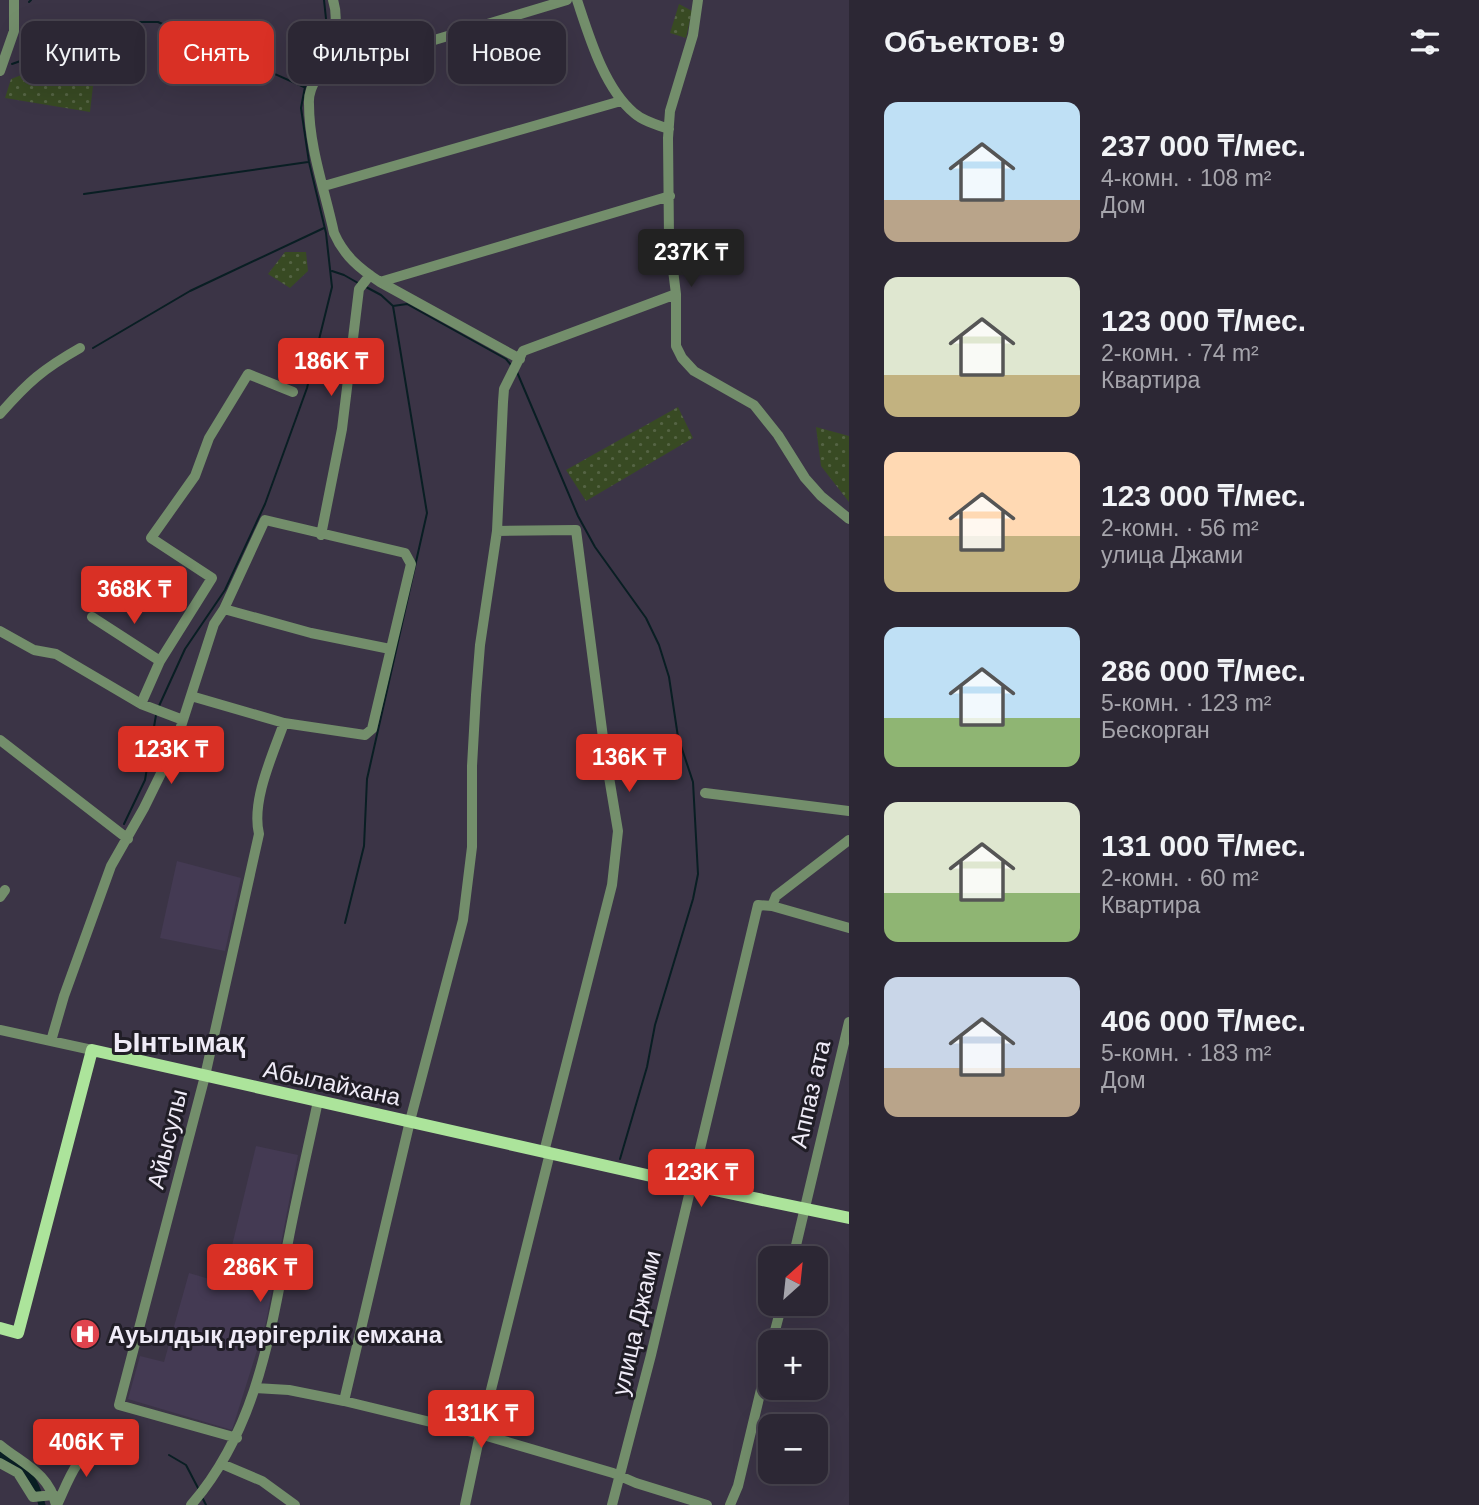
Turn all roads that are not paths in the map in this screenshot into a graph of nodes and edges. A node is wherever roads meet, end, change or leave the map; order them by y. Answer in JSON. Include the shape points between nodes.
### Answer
{"nodes":[{"id":1,"x":14,"y":0,"type":"edge"},
{"id":2,"x":333,"y":0,"type":"edge"},
{"id":3,"x":567,"y":0,"type":"edge"},
{"id":4,"x":577,"y":0,"type":"edge"},
{"id":5,"x":698,"y":0,"type":"edge"},
{"id":6,"x":334,"y":21,"type":"edge"},
{"id":7,"x":434,"y":40,"type":"edge"},
{"id":8,"x":0,"y":71,"type":"edge"},
{"id":9,"x":314,"y":84,"type":"edge"},
{"id":10,"x":621,"y":101,"type":"junction"},
{"id":11,"x":669,"y":130,"type":"junction"},
{"id":12,"x":324,"y":186,"type":"junction"},
{"id":13,"x":670,"y":196,"type":"junction"},
{"id":14,"x":370,"y":275,"type":"junction"},
{"id":15,"x":380,"y":282,"type":"junction"},
{"id":16,"x":676,"y":294,"type":"junction"},
{"id":17,"x":80,"y":348,"type":"dead end"},
{"id":18,"x":520,"y":359,"type":"junction"},
{"id":19,"x":293,"y":392,"type":"dead end"},
{"id":20,"x":0,"y":414,"type":"edge"},
{"id":21,"x":849,"y":519,"type":"edge"},
{"id":22,"x":497,"y":531,"type":"junction"},
{"id":23,"x":321,"y":535,"type":"junction"},
{"id":24,"x":223,"y":609,"type":"junction"},
{"id":25,"x":92,"y":617,"type":"dead end"},
{"id":26,"x":0,"y":631,"type":"edge"},
{"id":27,"x":390,"y":649,"type":"junction"},
{"id":28,"x":160,"y":661,"type":"junction"},
{"id":29,"x":191,"y":696,"type":"junction"},
{"id":30,"x":141,"y":704,"type":"junction"},
{"id":31,"x":183,"y":720,"type":"junction"},
{"id":32,"x":284,"y":723,"type":"junction"},
{"id":33,"x":0,"y":740,"type":"edge"},
{"id":34,"x":705,"y":793,"type":"dead end"},
{"id":35,"x":849,"y":811,"type":"edge"},
{"id":36,"x":128,"y":839,"type":"junction"},
{"id":37,"x":849,"y":840,"type":"edge"},
{"id":38,"x":772,"y":906,"type":"junction"},
{"id":39,"x":849,"y":928,"type":"edge"},
{"id":40,"x":849,"y":1022,"type":"edge"},
{"id":41,"x":0,"y":1030,"type":"edge"},
{"id":42,"x":51,"y":1041,"type":"junction"},
{"id":43,"x":92,"y":1051,"type":"junction"},
{"id":44,"x":205,"y":1076,"type":"junction"},
{"id":45,"x":318,"y":1101,"type":"junction"},
{"id":46,"x":410,"y":1121,"type":"junction"},
{"id":47,"x":547,"y":1153,"type":"junction"},
{"id":48,"x":691,"y":1185,"type":"junction"},
{"id":49,"x":805,"y":1209,"type":"junction"},
{"id":50,"x":849,"y":1218,"type":"edge"},
{"id":51,"x":796,"y":1246,"type":"edge"},
{"id":52,"x":0,"y":1328,"type":"edge"},
{"id":53,"x":255,"y":1388,"type":"junction"},
{"id":54,"x":758,"y":1400,"type":"edge"},
{"id":55,"x":344,"y":1401,"type":"junction"},
{"id":56,"x":480,"y":1434,"type":"junction"},
{"id":57,"x":237,"y":1438,"type":"junction"},
{"id":58,"x":103,"y":1441,"type":"dead end"},
{"id":59,"x":0,"y":1445,"type":"edge"},
{"id":60,"x":0,"y":1463,"type":"edge"},
{"id":61,"x":222,"y":1464,"type":"junction"},
{"id":62,"x":620,"y":1476,"type":"junction"},
{"id":63,"x":56,"y":1502,"type":"edge"},
{"id":64,"x":192,"y":1505,"type":"edge"},
{"id":65,"x":295,"y":1505,"type":"edge"},
{"id":66,"x":465,"y":1505,"type":"edge"},
{"id":67,"x":612,"y":1505,"type":"edge"},
{"id":68,"x":707,"y":1505,"type":"edge"},
{"id":69,"x":730,"y":1505,"type":"edge"}],
"edges":[{"from":1,"to":8,"type":"street","via":[[14,31]]},
{"from":2,"to":6,"type":"street"},
{"from":3,"to":7,"type":"street"},
{"from":4,"to":10,"type":"street","via":[[594,49]]},
{"from":5,"to":11,"type":"street"},
{"from":9,"to":12,"type":"street","via":[[308,103]]},
{"from":10,"to":11,"type":"street","via":[[636,115]]},
{"from":10,"to":12,"type":"street"},
{"from":11,"to":13,"type":"street"},
{"from":12,"to":14,"type":"street","via":[[339,245]]},
{"from":13,"to":15,"type":"street"},
{"from":13,"to":16,"type":"street"},
{"from":14,"to":15,"type":"street"},
{"from":14,"to":23,"type":"street","via":[[359,289],[342,429]]},
{"from":15,"to":18,"type":"street"},
{"from":16,"to":18,"type":"street","via":[[523,351]]},
{"from":16,"to":21,"type":"street","via":[[676,346],[682,358],[694,371],[754,405],[805,478]]},
{"from":17,"to":20,"type":"street","via":[[26,384]]},
{"from":18,"to":22,"type":"street","via":[[504,388]]},
{"from":19,"to":28,"type":"street","via":[[248,374],[209,438],[195,476],[151,538],[212,578]]},
{"from":22,"to":46,"type":"street","via":[[477,682],[473,820],[463,920]]},
{"from":22,"to":47,"type":"street","via":[[576,530],[618,831],[612,885]]},
{"from":23,"to":24,"type":"street","via":[[265,520]]},
{"from":23,"to":27,"type":"street","via":[[405,553],[411,564]]},
{"from":24,"to":27,"type":"street"},
{"from":24,"to":29,"type":"street"},
{"from":25,"to":28,"type":"street"},
{"from":26,"to":30,"type":"street","via":[[34,650],[56,654]]},
{"from":27,"to":32,"type":"street","via":[[372,729],[365,735]]},
{"from":28,"to":30,"type":"street"},
{"from":29,"to":31,"type":"street"},
{"from":29,"to":32,"type":"street"},
{"from":30,"to":31,"type":"street"},
{"from":31,"to":36,"type":"street"},
{"from":32,"to":44,"type":"street","name":"Айысулы","via":[[261,797],[256,820],[259,834]]},
{"from":33,"to":36,"type":"street"},
{"from":34,"to":35,"type":"street"},
{"from":36,"to":42,"type":"street","via":[[111,866]]},
{"from":37,"to":38,"type":"street","via":[[776,896]]},
{"from":38,"to":39,"type":"street"},
{"from":38,"to":48,"type":"street","name":"улица Джами","via":[[758,905]]},
{"from":40,"to":49,"type":"street","name":"Аппаз ата"},
{"from":41,"to":42,"type":"street"},
{"from":42,"to":43,"type":"street"},
{"from":43,"to":44,"type":"main road","name":"Абылайхана"},
{"from":43,"to":52,"type":"main road","via":[[18,1333]]},
{"from":44,"to":45,"type":"main road","name":"Абылайхана"},
{"from":44,"to":57,"type":"street","name":"Айысулы","via":[[119,1405]]},
{"from":45,"to":46,"type":"main road","name":"Абылайхана"},
{"from":45,"to":53,"type":"street"},
{"from":46,"to":47,"type":"main road","name":"Абылайхана"},
{"from":46,"to":55,"type":"street"},
{"from":47,"to":48,"type":"main road","name":"Абылайхана"},
{"from":47,"to":56,"type":"street"},
{"from":48,"to":49,"type":"main road","name":"Абылайхана"},
{"from":48,"to":62,"type":"street","name":"улица Джами"},
{"from":49,"to":50,"type":"main road","name":"Абылайхана"},
{"from":49,"to":51,"type":"street","name":"Аппаз ата"},
{"from":53,"to":55,"type":"street"},
{"from":53,"to":57,"type":"street"},
{"from":54,"to":69,"type":"street"},
{"from":55,"to":56,"type":"street"},
{"from":56,"to":62,"type":"street"},
{"from":56,"to":66,"type":"street"},
{"from":57,"to":61,"type":"street"},
{"from":58,"to":63,"type":"street","via":[[76,1462]]},
{"from":59,"to":63,"type":"street","via":[[44,1477]]},
{"from":60,"to":63,"type":"street","via":[[18,1473],[33,1497]]},
{"from":61,"to":64,"type":"street"},
{"from":61,"to":65,"type":"street","via":[[261,1481]]},
{"from":62,"to":67,"type":"street","name":"улица Джами"},
{"from":62,"to":68,"type":"street"}]}
